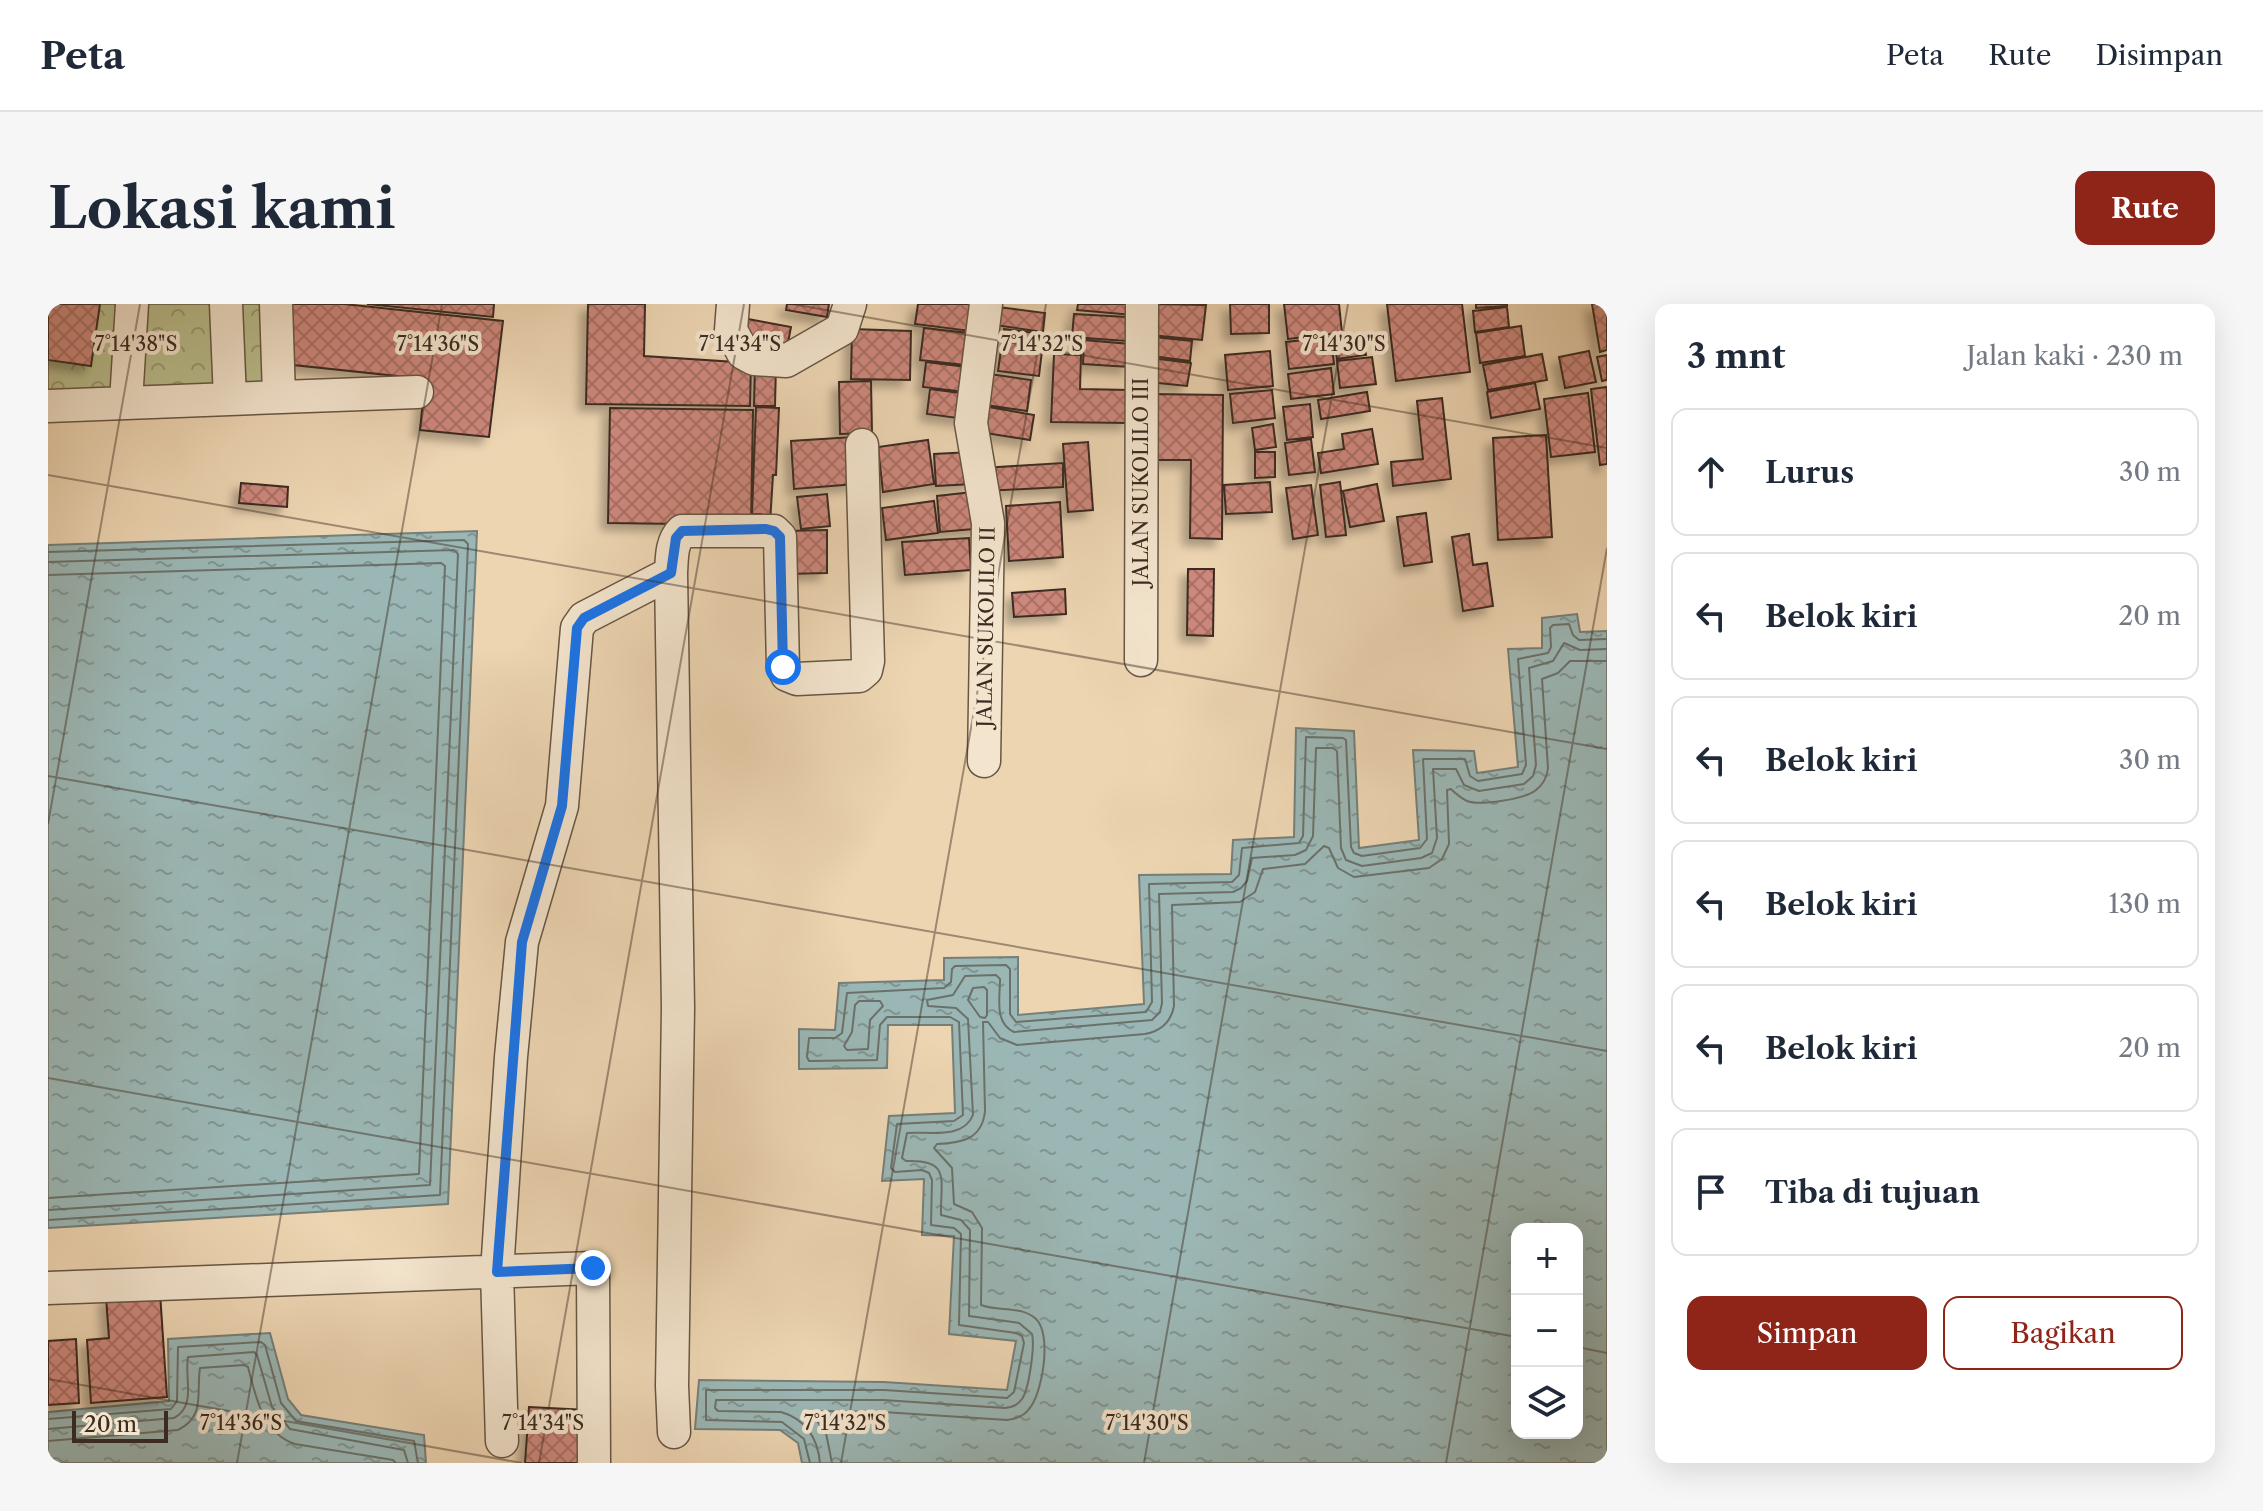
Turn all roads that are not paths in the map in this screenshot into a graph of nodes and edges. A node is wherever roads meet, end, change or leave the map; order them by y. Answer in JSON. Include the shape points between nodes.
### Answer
{"nodes":[{"id":1,"x":132,"y":304,"type":"edge"},
{"id":2,"x":226,"y":304,"type":"edge"},
{"id":3,"x":276,"y":304,"type":"edge"},
{"id":4,"x":733,"y":304,"type":"edge"},
{"id":5,"x":850,"y":304,"type":"edge"},
{"id":6,"x":986,"y":304,"type":"edge"},
{"id":7,"x":1142,"y":304,"type":"edge"},
{"id":8,"x":417,"y":392,"type":"dead end"},
{"id":9,"x":279,"y":396,"type":"junction"},
{"id":10,"x":230,"y":399,"type":"junction"},
{"id":11,"x":126,"y":402,"type":"junction"},
{"id":12,"x":48,"y":406,"type":"edge"},
{"id":13,"x":862,"y":445,"type":"dead end"},
{"id":14,"x":671,"y":573,"type":"junction"},
{"id":15,"x":1141,"y":660,"type":"dead end"},
{"id":16,"x":984,"y":761,"type":"dead end"},
{"id":17,"x":497,"y":1272,"type":"junction"},
{"id":18,"x":48,"y":1288,"type":"edge"},
{"id":19,"x":674,"y":1432,"type":"dead end"},
{"id":20,"x":502,"y":1441,"type":"dead end"},
{"id":21,"x":594,"y":1462,"type":"edge"}],
"edges":[{"from":1,"to":11,"type":"lane"},
{"from":2,"to":10,"type":"lane"},
{"from":3,"to":9,"type":"lane"},
{"from":4,"to":5,"type":"lane","via":[[731,330],[743,353],[786,361],[834,334],[845,324]]},
{"from":6,"to":16,"type":"lane","name":"JALAN SUKOLILO II","via":[[971,423],[988,523]]},
{"from":7,"to":15,"type":"lane","name":"JALAN SUKOLILO III"},
{"from":8,"to":9,"type":"lane"},
{"from":9,"to":10,"type":"lane"},
{"from":10,"to":11,"type":"lane"},
{"from":11,"to":12,"type":"lane"},
{"from":13,"to":14,"type":"lane","via":[[868,661],[859,676],[787,675],[780,537],[774,531],[682,531],[676,538]]},
{"from":14,"to":17,"type":"lane","via":[[584,618],[577,628],[562,806],[522,942]]},
{"from":14,"to":19,"type":"lane","via":[[678,1008]]},
{"from":17,"to":18,"type":"lane"},
{"from":17,"to":20,"type":"lane"},
{"from":17,"to":21,"type":"lane","via":[[593,1268]]}]}
